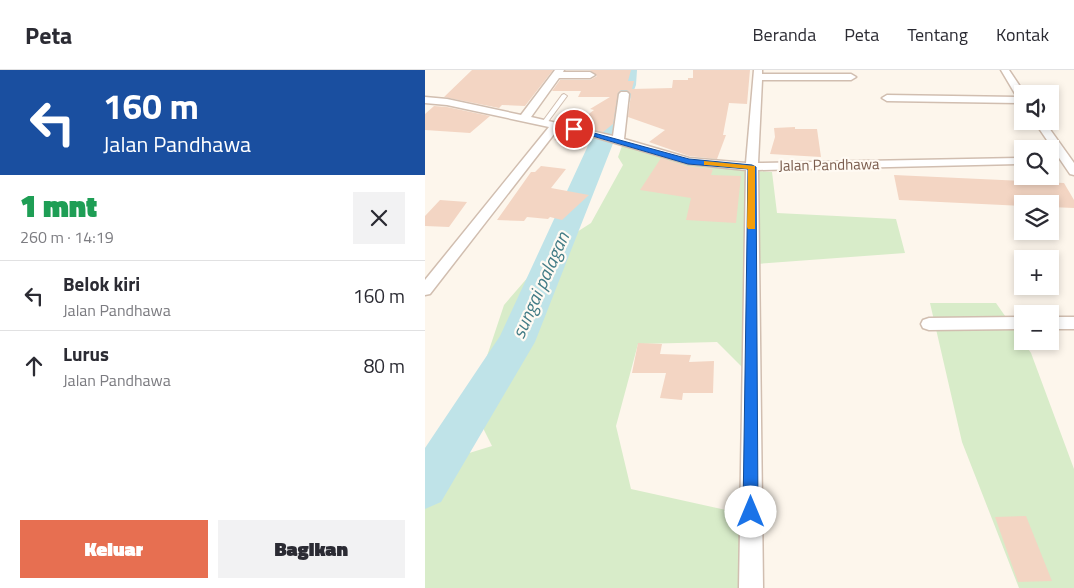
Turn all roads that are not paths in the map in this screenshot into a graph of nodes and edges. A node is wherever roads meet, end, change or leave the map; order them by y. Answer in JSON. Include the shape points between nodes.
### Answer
{"nodes":[{"id":1,"x":1005,"y":70,"type":"edge"},
{"id":2,"x":559,"y":73,"type":"edge"},
{"id":3,"x":590,"y":74,"type":"dead end"},
{"id":4,"x":758,"y":74,"type":"edge"},
{"id":5,"x":851,"y":77,"type":"dead end"},
{"id":6,"x":1014,"y":85,"type":"edge"},
{"id":7,"x":624,"y":94,"type":"dead end"},
{"id":8,"x":564,"y":96,"type":"dead end"},
{"id":9,"x":887,"y":98,"type":"dead end"},
{"id":10,"x":1014,"y":99,"type":"edge"},
{"id":11,"x":425,"y":100,"type":"edge"},
{"id":12,"x":525,"y":117,"type":"junction"},
{"id":13,"x":551,"y":123,"type":"junction"},
{"id":14,"x":1046,"y":130,"type":"edge"},
{"id":15,"x":593,"y":133,"type":"joint"},
{"id":16,"x":613,"y":139,"type":"junction"},
{"id":17,"x":1070,"y":160,"type":"edge"},
{"id":18,"x":1014,"y":161,"type":"edge"},
{"id":19,"x":752,"y":167,"type":"junction"},
{"id":20,"x":1074,"y":171,"type":"edge"},
{"id":21,"x":425,"y":290,"type":"edge"},
{"id":22,"x":1059,"y":323,"type":"edge"},
{"id":23,"x":1074,"y":323,"type":"edge"},
{"id":24,"x":929,"y":324,"type":"dead end"},
{"id":25,"x":1014,"y":324,"type":"edge"},
{"id":26,"x":751,"y":588,"type":"edge"}],
"edges":[{"from":1,"to":6,"type":"street"},
{"from":2,"to":3,"type":"street"},
{"from":2,"to":12,"type":"street"},
{"from":4,"to":5,"type":"street"},
{"from":4,"to":19,"type":"street"},
{"from":7,"to":16,"type":"street"},
{"from":8,"to":13,"type":"lane"},
{"from":9,"to":10,"type":"street"},
{"from":11,"to":12,"type":"street"},
{"from":12,"to":13,"type":"street"},
{"from":13,"to":15,"type":"street"},
{"from":13,"to":21,"type":"street"},
{"from":14,"to":17,"type":"street"},
{"from":15,"to":16,"type":"street","name":"Jalan Pandhawa"},
{"from":16,"to":19,"type":"street","name":"Jalan Pandhawa","via":[[688,161]]},
{"from":17,"to":20,"type":"street"},
{"from":18,"to":19,"type":"street","name":"Jalan Pandhawa"},
{"from":19,"to":26,"type":"street"},
{"from":22,"to":23,"type":"street"},
{"from":24,"to":25,"type":"street"}]}
